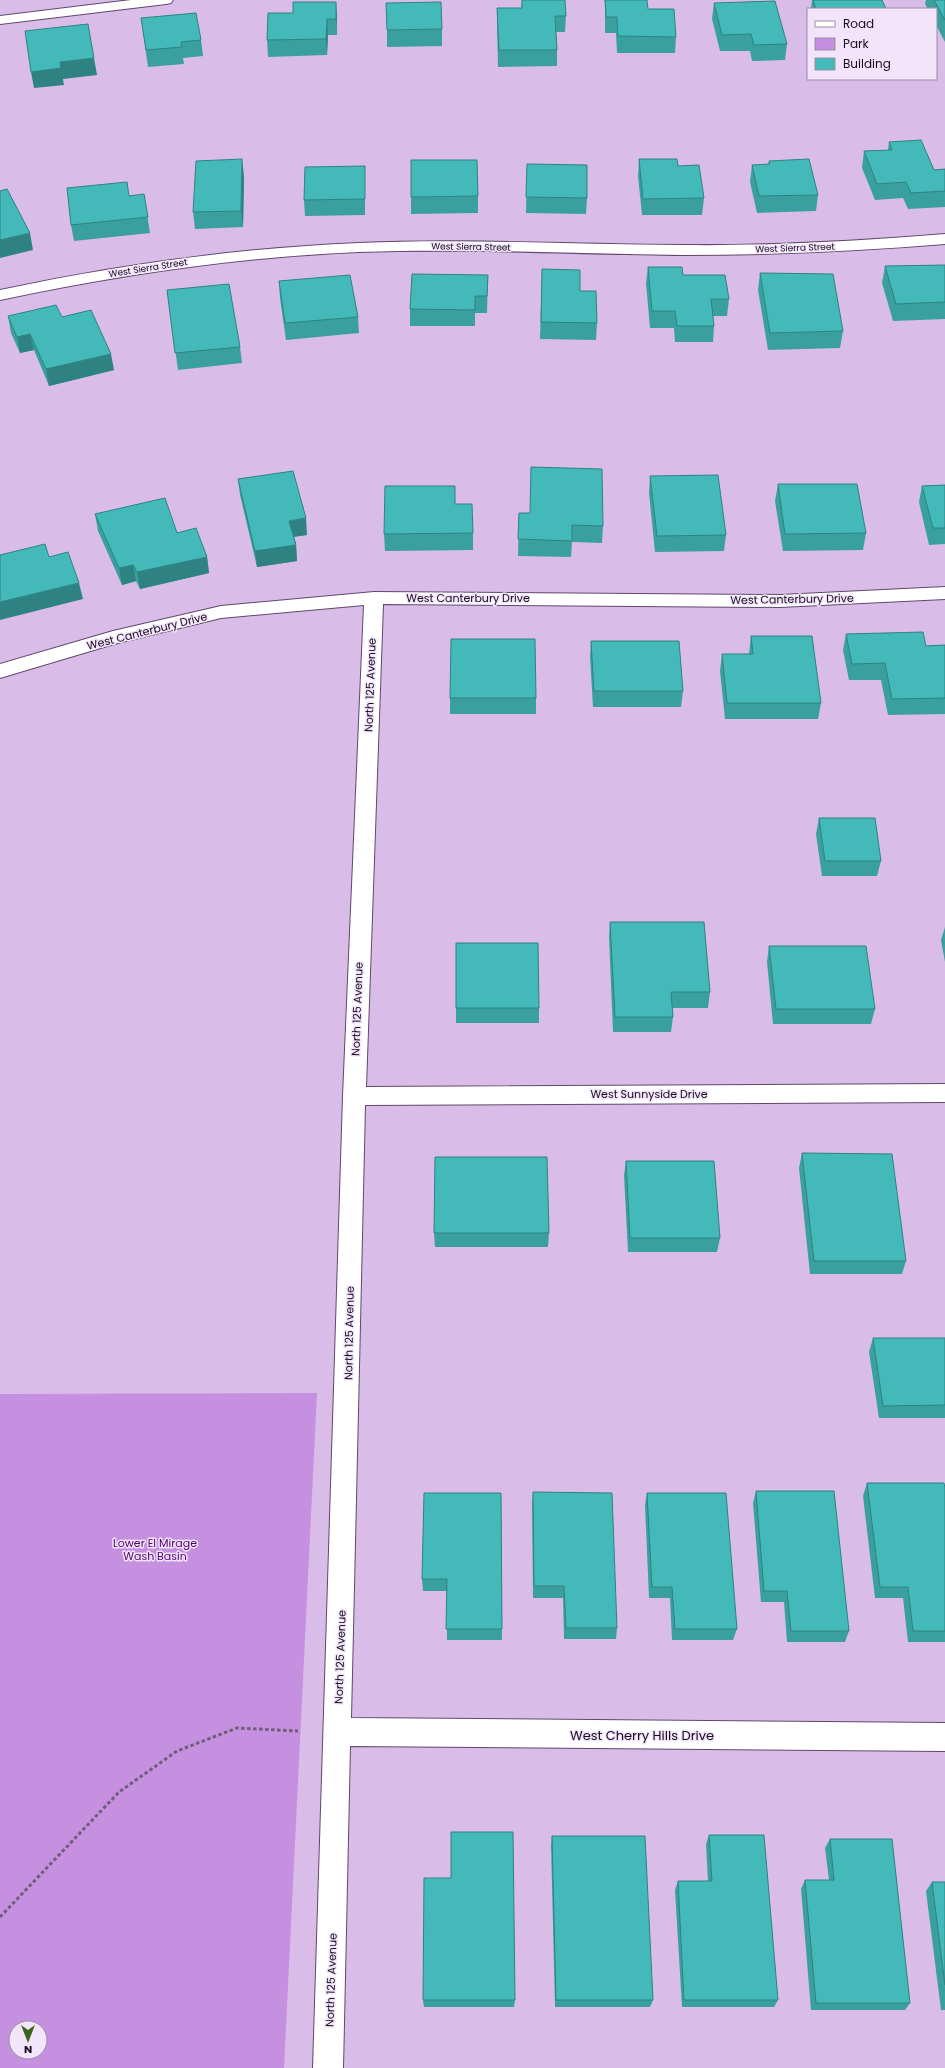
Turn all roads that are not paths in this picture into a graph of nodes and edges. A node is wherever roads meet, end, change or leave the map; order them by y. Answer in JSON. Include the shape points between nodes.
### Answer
{"nodes":[{"id":1,"x":159,"y":0,"type":"edge"},
{"id":2,"x":0,"y":20,"type":"edge"},
{"id":3,"x":945,"y":239,"type":"edge"},
{"id":4,"x":0,"y":295,"type":"edge"},
{"id":5,"x":945,"y":593,"type":"edge"},
{"id":6,"x":374,"y":598,"type":"junction"},
{"id":7,"x":0,"y":671,"type":"edge"},
{"id":8,"x":945,"y":1093,"type":"edge"},
{"id":9,"x":354,"y":1096,"type":"junction"},
{"id":10,"x":338,"y":1732,"type":"junction"},
{"id":11,"x":945,"y":1737,"type":"edge"},
{"id":12,"x":328,"y":2068,"type":"edge"}],
"edges":[{"from":1,"to":2,"type":"street"},
{"from":3,"to":4,"type":"street","name":"West Sierra Street","via":[[793,249],[410,246],[286,252],[178,262]]},
{"from":5,"to":6,"type":"street","name":"West Canterbury Drive","via":[[780,601]]},
{"from":6,"to":7,"type":"street","name":"West Canterbury Drive","via":[[222,612],[113,638]]},
{"from":6,"to":9,"type":"street","name":"North 125 Avenue"},
{"from":8,"to":9,"type":"street","name":"West Sunnyside Drive"},
{"from":9,"to":10,"type":"street","name":"North 125 Avenue"},
{"from":10,"to":11,"type":"street","name":"West Cherry Hills Drive"},
{"from":10,"to":12,"type":"street","name":"North 125 Avenue"}]}
